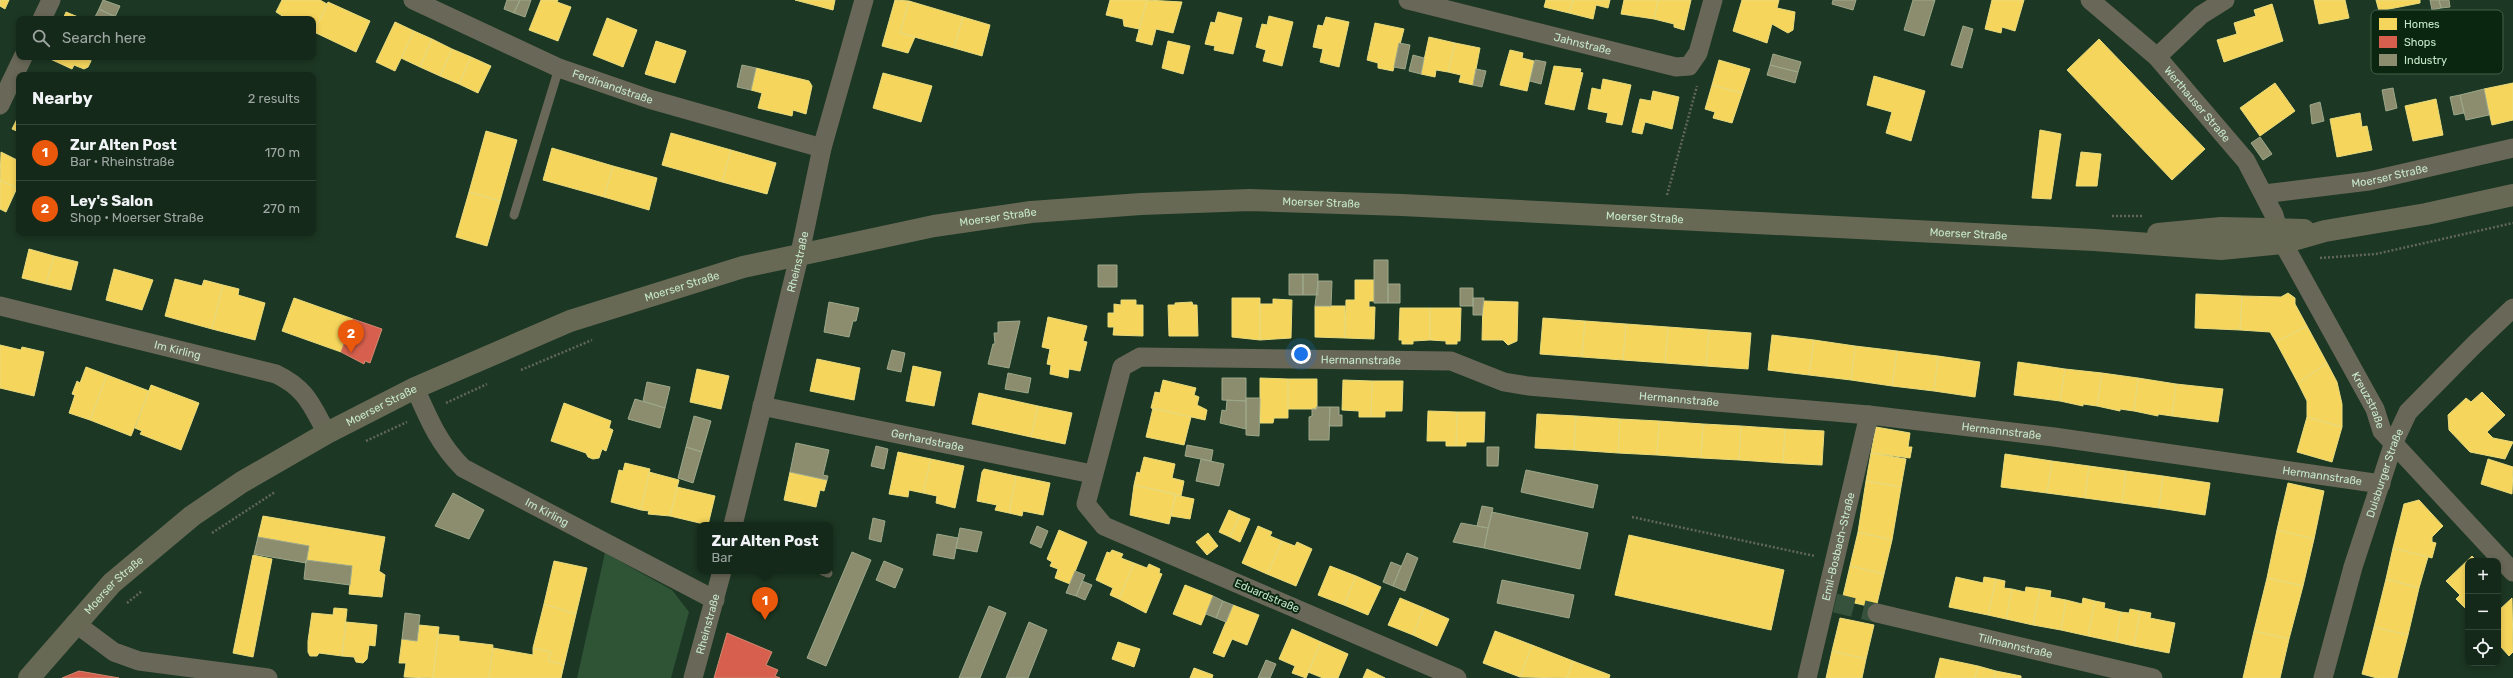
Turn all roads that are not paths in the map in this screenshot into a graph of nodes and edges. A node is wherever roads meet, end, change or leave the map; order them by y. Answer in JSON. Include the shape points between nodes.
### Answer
{"nodes":[{"id":1,"x":51,"y":0,"type":"edge"},
{"id":2,"x":413,"y":0,"type":"edge"},
{"id":3,"x":864,"y":0,"type":"edge"},
{"id":4,"x":1408,"y":0,"type":"edge"},
{"id":5,"x":1713,"y":0,"type":"edge"},
{"id":6,"x":2090,"y":0,"type":"edge"},
{"id":7,"x":2225,"y":0,"type":"edge"},
{"id":8,"x":43,"y":16,"type":"edge"},
{"id":9,"x":2157,"y":57,"type":"junction"},
{"id":10,"x":22,"y":60,"type":"edge"},
{"id":11,"x":560,"y":68,"type":"junction"},
{"id":12,"x":0,"y":105,"type":"edge"},
{"id":13,"x":822,"y":148,"type":"junction"},
{"id":14,"x":2513,"y":148,"type":"edge"},
{"id":15,"x":2264,"y":194,"type":"junction"},
{"id":16,"x":2513,"y":195,"type":"edge"},
{"id":17,"x":514,"y":215,"type":"dead end"},
{"id":18,"x":2284,"y":244,"type":"junction"},
{"id":19,"x":800,"y":253,"type":"junction"},
{"id":20,"x":0,"y":306,"type":"edge"},
{"id":21,"x":2513,"y":308,"type":"edge"},
{"id":22,"x":415,"y":388,"type":"junction"},
{"id":23,"x":762,"y":406,"type":"junction"},
{"id":24,"x":1869,"y":416,"type":"junction"},
{"id":25,"x":327,"y":433,"type":"junction"},
{"id":26,"x":2394,"y":442,"type":"junction"},
{"id":27,"x":1092,"y":474,"type":"junction"},
{"id":28,"x":2381,"y":484,"type":"junction"},
{"id":29,"x":1086,"y":504,"type":"joint"},
{"id":30,"x":735,"y":522,"type":"edge"},
{"id":31,"x":2513,"y":572,"type":"edge"},
{"id":32,"x":721,"y":574,"type":"edge"},
{"id":33,"x":715,"y":600,"type":"junction"},
{"id":34,"x":1878,"y":613,"type":"tunnel mouth"},
{"id":35,"x":75,"y":623,"type":"junction"},
{"id":36,"x":30,"y":678,"type":"edge"},
{"id":37,"x":268,"y":678,"type":"edge"},
{"id":38,"x":693,"y":678,"type":"edge"},
{"id":39,"x":1457,"y":678,"type":"edge"},
{"id":40,"x":1806,"y":678,"type":"edge"},
{"id":41,"x":2153,"y":678,"type":"edge"},
{"id":42,"x":2323,"y":678,"type":"edge"}],
"edges":[{"from":1,"to":8,"type":"street"},
{"from":2,"to":11,"type":"street","name":"Ferdinandstraße"},
{"from":3,"to":13,"type":"street","name":"Rheinstraße"},
{"from":4,"to":5,"type":"street","name":"Jahnstraße","via":[[1676,67],[1689,66],[1698,53]]},
{"from":6,"to":9,"type":"street","name":"Werthauser Straße"},
{"from":7,"to":9,"type":"street","via":[[2201,15]]},
{"from":9,"to":15,"type":"street","name":"Werthauser Straße","via":[[2246,161]]},
{"from":10,"to":12,"type":"street"},
{"from":11,"to":13,"type":"street","name":"Ferdinandstraße","via":[[649,99]]},
{"from":11,"to":17,"type":"lane"},
{"from":13,"to":19,"type":"street","name":"Rheinstraße"},
{"from":14,"to":15,"type":"street","name":"Moerser Straße","via":[[2369,181]]},
{"from":15,"to":18,"type":"street","name":"Werthauser Straße"},
{"from":16,"to":18,"type":"main road","name":"Moerser Straße","via":[[2426,214],[2325,231]]},
{"from":18,"to":19,"type":"main road","name":"Moerser Straße","via":[[2221,228],[2094,240],[1402,205],[1250,200],[1031,212],[934,226]]},
{"from":18,"to":26,"type":"street","name":"Kreuzstraße","via":[[2375,409],[2382,431]]},
{"from":19,"to":22,"type":"main road","name":"Moerser Straße","via":[[743,267],[570,321]]},
{"from":19,"to":23,"type":"street","name":"Rheinstraße"},
{"from":20,"to":25,"type":"street","name":"Im Kirling","via":[[276,374],[294,383],[303,393]]},
{"from":21,"to":26,"type":"street","name":"Duisburger Straße","via":[[2408,412]]},
{"from":22,"to":25,"type":"main road","name":"Moerser Straße"},
{"from":22,"to":33,"type":"street","name":"Im Kirling","via":[[446,451],[463,468]]},
{"from":23,"to":27,"type":"street","name":"Gerhardstraße"},
{"from":23,"to":30,"type":"street","name":"Rheinstraße"},
{"from":24,"to":27,"type":"street","name":"Hermannstraße","via":[[1528,386],[1504,382],[1451,361],[1140,357],[1122,367]]},
{"from":24,"to":28,"type":"street","name":"Hermannstraße","via":[[2054,437]]},
{"from":24,"to":40,"type":"street","name":"Emil-Bosbach-Straße","via":[[1835,561],[1830,602]]},
{"from":25,"to":35,"type":"main road","name":"Moerser Straße","via":[[242,482],[192,516],[112,583]]},
{"from":26,"to":28,"type":"street","name":"Duisburger Straße"},
{"from":26,"to":31,"type":"street","name":"Kreuzstraße"},
{"from":27,"to":29,"type":"street","name":"Hermannstraße"},
{"from":28,"to":42,"type":"street","name":"Duisburger Straße","via":[[2353,567]]},
{"from":29,"to":39,"type":"street","name":"Eduardstraße","via":[[1104,526]]},
{"from":32,"to":33,"type":"street","name":"Rheinstraße"},
{"from":33,"to":38,"type":"street","name":"Rheinstraße"},
{"from":34,"to":41,"type":"street","name":"Tillmannstraße"},
{"from":35,"to":36,"type":"main road","name":"Moerser Straße"},
{"from":35,"to":37,"type":"street","via":[[114,652],[139,661]]}]}
